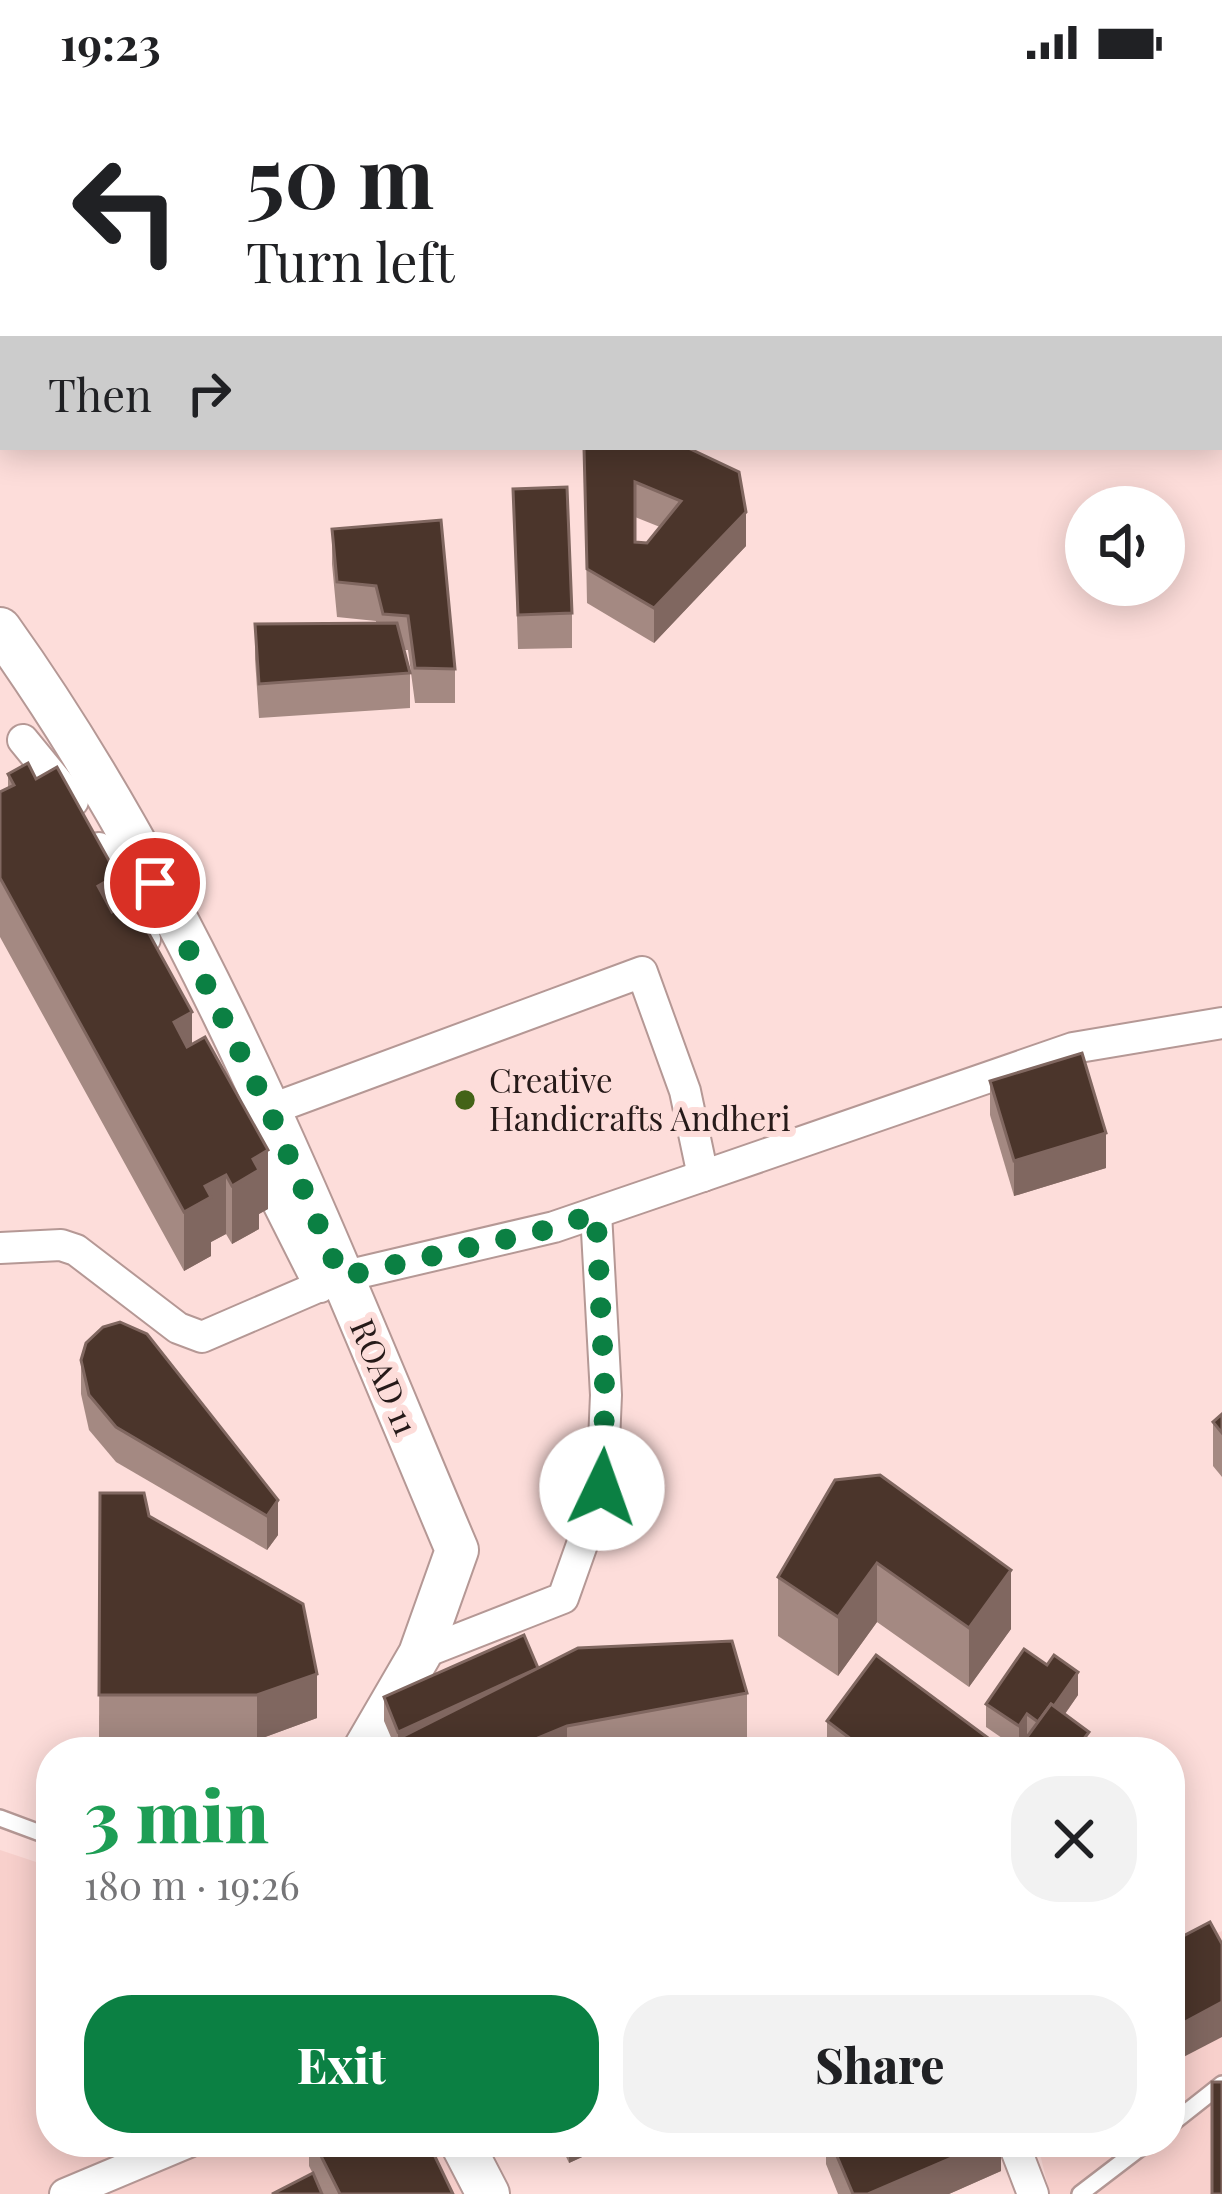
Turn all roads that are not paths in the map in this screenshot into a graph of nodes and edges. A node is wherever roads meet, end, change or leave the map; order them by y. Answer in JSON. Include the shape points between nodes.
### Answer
{"nodes":[{"id":1,"x":0,"y":629,"type":"edge"},
{"id":2,"x":22,"y":740,"type":"dead end"},
{"id":3,"x":159,"y":968,"type":"edge"},
{"id":4,"x":1222,"y":1023,"type":"edge"},
{"id":5,"x":252,"y":1114,"type":"junction"},
{"id":6,"x":703,"y":1176,"type":"junction"},
{"id":7,"x":596,"y":1213,"type":"junction"},
{"id":8,"x":0,"y":1247,"type":"edge"},
{"id":9,"x":331,"y":1282,"type":"junction"},
{"id":10,"x":420,"y":1654,"type":"junction"},
{"id":11,"x":372,"y":1737,"type":"edge"},
{"id":12,"x":0,"y":1818,"type":"edge"},
{"id":13,"x":36,"y":1832,"type":"edge"},
{"id":14,"x":1222,"y":2084,"type":"edge"},
{"id":15,"x":1185,"y":2113,"type":"edge"},
{"id":16,"x":153,"y":2157,"type":"edge"},
{"id":17,"x":469,"y":2157,"type":"edge"},
{"id":18,"x":1019,"y":2157,"type":"edge"},
{"id":19,"x":1128,"y":2157,"type":"edge"},
{"id":20,"x":65,"y":2194,"type":"edge"},
{"id":21,"x":488,"y":2194,"type":"edge"},
{"id":22,"x":1033,"y":2194,"type":"edge"},
{"id":23,"x":1080,"y":2194,"type":"edge"}],
"edges":[{"from":1,"to":5,"type":"street","name":"ROAD 11","via":[[136,845]]},
{"from":2,"to":3,"type":"street","via":[[77,807]]},
{"from":4,"to":6,"type":"street","via":[[1073,1048]]},
{"from":5,"to":6,"type":"street","via":[[642,972],[685,1091]]},
{"from":5,"to":9,"type":"street","name":"ROAD 11"},
{"from":6,"to":7,"type":"street"},
{"from":7,"to":9,"type":"street"},
{"from":7,"to":10,"type":"street","via":[[602,1488],[563,1598]]},
{"from":8,"to":9,"type":"street","via":[[76,1250],[194,1336]]},
{"from":9,"to":10,"type":"street","name":"ROAD 11","via":[[457,1550]]},
{"from":10,"to":11,"type":"street","name":"ROAD 11"},
{"from":12,"to":13,"type":"lane"},
{"from":14,"to":15,"type":"lane"},
{"from":16,"to":20,"type":"street"},
{"from":17,"to":21,"type":"street"},
{"from":18,"to":22,"type":"street"},
{"from":19,"to":23,"type":"lane"}]}
